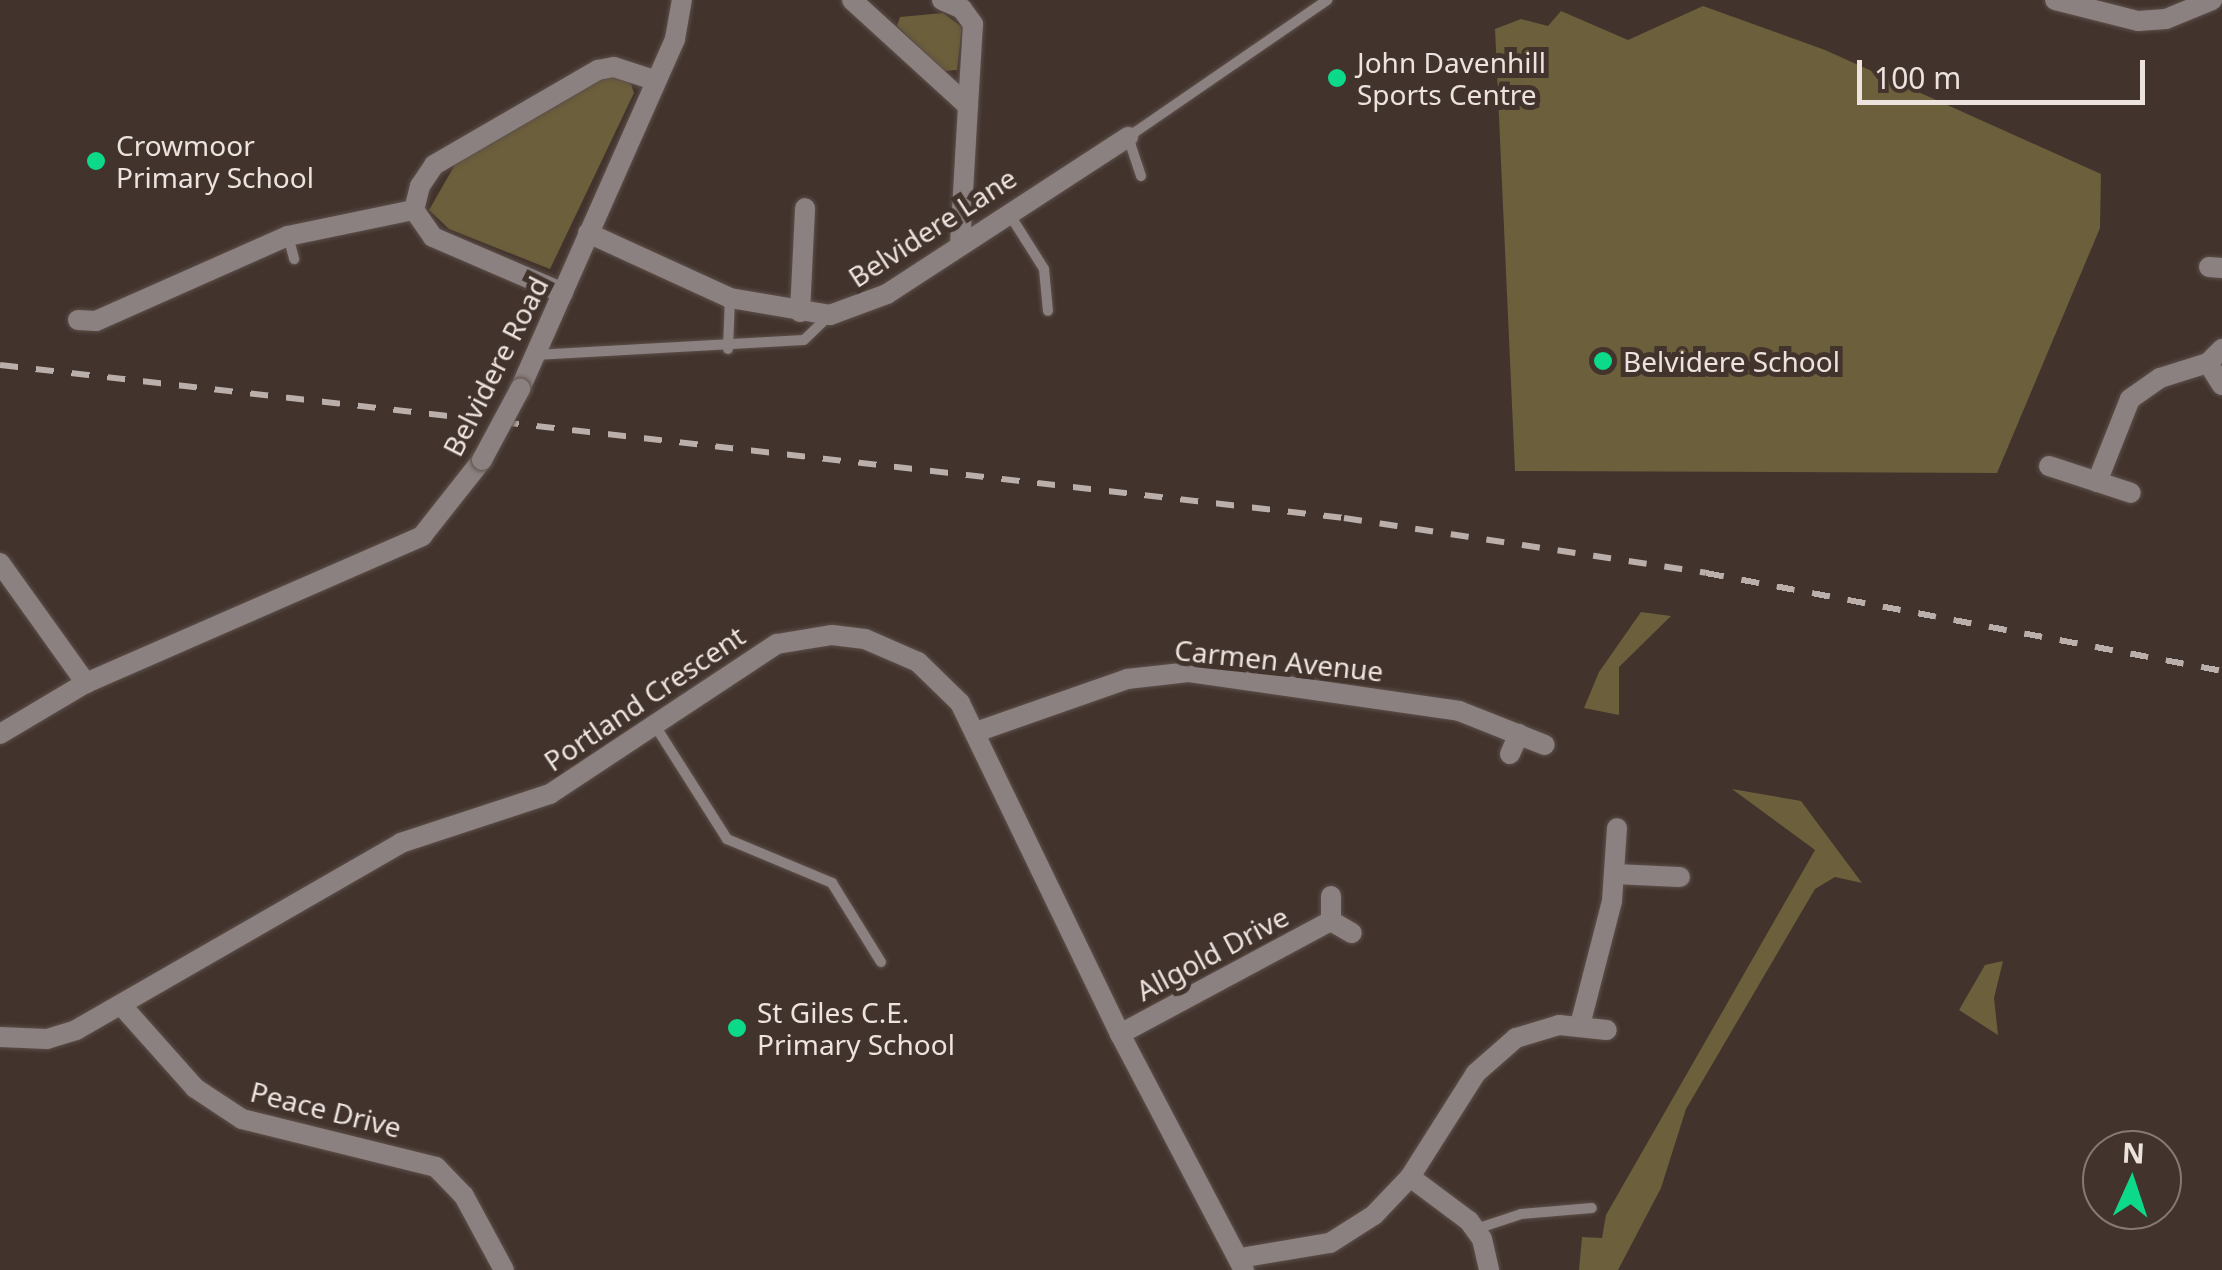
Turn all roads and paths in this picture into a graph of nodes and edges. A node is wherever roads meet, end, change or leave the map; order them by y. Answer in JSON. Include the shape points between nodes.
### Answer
{"nodes":[{"id":1,"x":682,"y":0,"type":"edge"},
{"id":2,"x":852,"y":0,"type":"edge"},
{"id":3,"x":942,"y":0,"type":"edge"},
{"id":4,"x":1327,"y":0,"type":"edge"},
{"id":5,"x":2055,"y":0,"type":"edge"},
{"id":6,"x":2212,"y":0,"type":"edge"},
{"id":7,"x":654,"y":80,"type":"junction"},
{"id":8,"x":968,"y":106,"type":"junction"},
{"id":9,"x":1128,"y":137,"type":"junction"},
{"id":10,"x":1141,"y":176,"type":"dead end"},
{"id":11,"x":805,"y":208,"type":"dead end"},
{"id":12,"x":414,"y":210,"type":"junction"},
{"id":13,"x":1007,"y":211,"type":"junction"},
{"id":14,"x":588,"y":233,"type":"junction"},
{"id":15,"x":288,"y":236,"type":"junction"},
{"id":16,"x":960,"y":243,"type":"junction"},
{"id":17,"x":294,"y":259,"type":"dead end"},
{"id":18,"x":564,"y":293,"type":"junction"},
{"id":19,"x":730,"y":298,"type":"junction"},
{"id":20,"x":1048,"y":311,"type":"dead end"},
{"id":21,"x":800,"y":312,"type":"junction"},
{"id":22,"x":830,"y":315,"type":"junction"},
{"id":23,"x":78,"y":320,"type":"dead end"},
{"id":24,"x":728,"y":350,"type":"junction"},
{"id":25,"x":536,"y":355,"type":"junction"},
{"id":26,"x":2215,"y":356,"type":"edge"},
{"id":27,"x":2222,"y":385,"type":"edge"},
{"id":28,"x":2049,"y":466,"type":"dead end"},
{"id":29,"x":2097,"y":482,"type":"junction"},
{"id":30,"x":2130,"y":493,"type":"dead end"},
{"id":31,"x":0,"y":562,"type":"edge"},
{"id":32,"x":86,"y":683,"type":"junction"},
{"id":33,"x":654,"y":724,"type":"junction"},
{"id":34,"x":976,"y":732,"type":"junction"},
{"id":35,"x":0,"y":734,"type":"edge"},
{"id":36,"x":1520,"y":734,"type":"junction"},
{"id":37,"x":1545,"y":745,"type":"dead end"},
{"id":38,"x":1510,"y":754,"type":"dead end"},
{"id":39,"x":1616,"y":828,"type":"dead end"},
{"id":40,"x":1614,"y":874,"type":"junction"},
{"id":41,"x":1680,"y":878,"type":"dead end"},
{"id":42,"x":1331,"y":896,"type":"dead end"},
{"id":43,"x":1330,"y":921,"type":"junction"},
{"id":44,"x":1352,"y":933,"type":"dead end"},
{"id":45,"x":882,"y":962,"type":"dead end"},
{"id":46,"x":122,"y":1006,"type":"junction"},
{"id":47,"x":1580,"y":1026,"type":"junction"},
{"id":48,"x":1607,"y":1030,"type":"dead end"},
{"id":49,"x":1120,"y":1034,"type":"junction"},
{"id":50,"x":0,"y":1036,"type":"edge"},
{"id":51,"x":1410,"y":1176,"type":"junction"},
{"id":52,"x":1592,"y":1208,"type":"dead end"},
{"id":53,"x":1475,"y":1229,"type":"junction"},
{"id":54,"x":1242,"y":1264,"type":"edge"},
{"id":55,"x":504,"y":1270,"type":"edge"},
{"id":56,"x":1489,"y":1270,"type":"edge"}],
"edges":[{"from":1,"to":7,"type":"street","name":"Belvidere Road","via":[[675,39]]},
{"from":2,"to":8,"type":"street"},
{"from":3,"to":8,"type":"street","via":[[962,9],[973,24]]},
{"from":4,"to":9,"type":"lane"},
{"from":5,"to":6,"type":"street","via":[[2138,20],[2166,19]]},
{"from":7,"to":12,"type":"street","via":[[614,67],[598,70],[434,165]]},
{"from":7,"to":14,"type":"street","name":"Belvidere Road"},
{"from":8,"to":16,"type":"street"},
{"from":9,"to":10,"type":"lane"},
{"from":9,"to":13,"type":"street","name":"Belvidere Lane"},
{"from":11,"to":21,"type":"street"},
{"from":12,"to":15,"type":"street"},
{"from":12,"to":18,"type":"street","via":[[433,238]]},
{"from":13,"to":16,"type":"street","name":"Belvidere Lane"},
{"from":13,"to":20,"type":"lane","via":[[1044,270]]},
{"from":14,"to":18,"type":"street","name":"Belvidere Road"},
{"from":14,"to":19,"type":"street","name":"Belvidere Lane"},
{"from":15,"to":17,"type":"lane"},
{"from":15,"to":23,"type":"street","via":[[96,322]]},
{"from":16,"to":22,"type":"street","name":"Belvidere Lane","via":[[887,294]]},
{"from":18,"to":25,"type":"street","name":"Belvidere Road"},
{"from":19,"to":21,"type":"street","name":"Belvidere Lane"},
{"from":19,"to":24,"type":"lane"},
{"from":21,"to":22,"type":"street","name":"Belvidere Lane"},
{"from":22,"to":24,"type":"lane","via":[[804,340]]},
{"from":24,"to":25,"type":"lane"},
{"from":25,"to":32,"type":"street","name":"Belvidere Road","bridge":true,"via":[[482,460],[422,536]]},
{"from":26,"to":27,"type":"street"},
{"from":26,"to":29,"type":"street","via":[[2160,378],[2130,399]]},
{"from":28,"to":29,"type":"street"},
{"from":29,"to":30,"type":"street"},
{"from":31,"to":32,"type":"street"},
{"from":32,"to":35,"type":"street","name":"Belvidere Road"},
{"from":33,"to":34,"type":"street","name":"Portland Crescent","via":[[777,644],[832,636],[865,639],[918,662],[960,703]]},
{"from":33,"to":45,"type":"lane","via":[[728,839],[832,883]]},
{"from":33,"to":46,"type":"street","name":"Portland Crescent","via":[[550,794],[400,843]]},
{"from":34,"to":36,"type":"street","name":"Carmen Avenue","via":[[1127,679],[1189,672],[1459,710]]},
{"from":34,"to":49,"type":"street","name":"Portland Crescent"},
{"from":36,"to":37,"type":"street","name":"Carmen Avenue"},
{"from":36,"to":38,"type":"street"},
{"from":39,"to":40,"type":"street"},
{"from":40,"to":41,"type":"street"},
{"from":40,"to":47,"type":"street"},
{"from":42,"to":43,"type":"street","name":"Allgold Drive"},
{"from":43,"to":44,"type":"street","name":"Allgold Drive"},
{"from":43,"to":49,"type":"street","name":"Allgold Drive"},
{"from":46,"to":50,"type":"street","name":"Portland Crescent","via":[[47,1039]]},
{"from":46,"to":55,"type":"street","name":"Peace Drive","via":[[195,1088],[230,1112],[436,1167],[464,1196]]},
{"from":47,"to":48,"type":"street"},
{"from":47,"to":51,"type":"street","via":[[1535,1031],[1493,1053]]},
{"from":49,"to":54,"type":"street","name":"Portland Crescent"},
{"from":51,"to":53,"type":"street"},
{"from":51,"to":54,"type":"street","via":[[1374,1215],[1330,1243]]},
{"from":52,"to":53,"type":"lane","via":[[1521,1214]]},
{"from":53,"to":56,"type":"street"}]}
